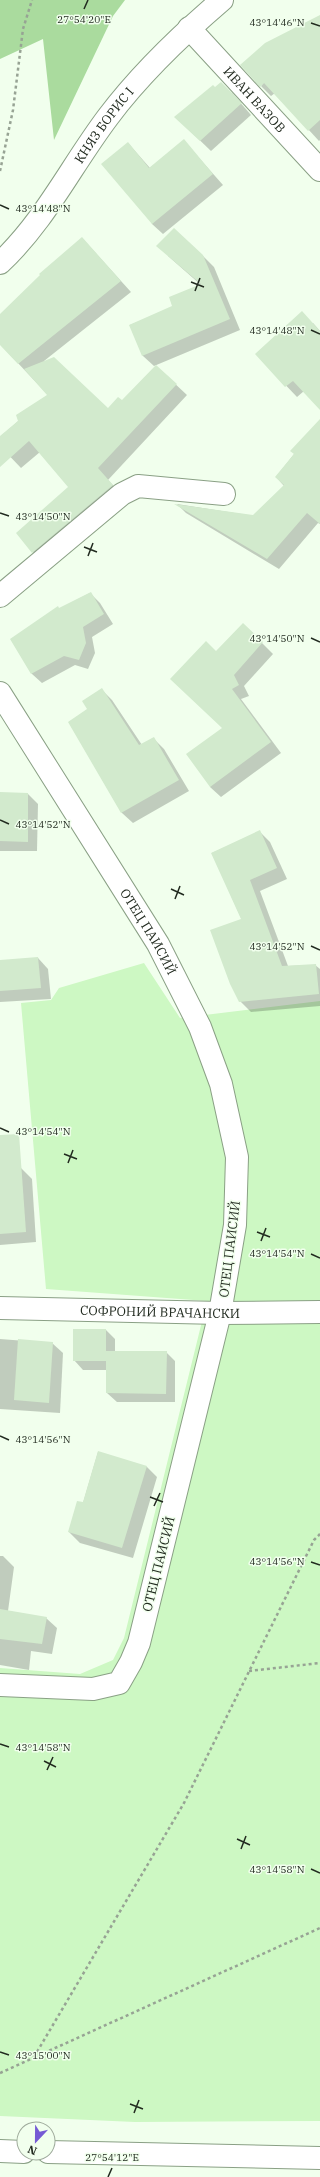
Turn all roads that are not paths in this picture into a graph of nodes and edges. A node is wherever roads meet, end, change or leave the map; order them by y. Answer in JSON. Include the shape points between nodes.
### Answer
{"nodes":[{"id":1,"x":222,"y":0,"type":"edge"},
{"id":2,"x":189,"y":28,"type":"junction"},
{"id":3,"x":320,"y":170,"type":"edge"},
{"id":4,"x":0,"y":263,"type":"edge"},
{"id":5,"x":224,"y":494,"type":"dead end"},
{"id":6,"x":0,"y":596,"type":"edge"},
{"id":7,"x":0,"y":693,"type":"edge"},
{"id":8,"x":0,"y":1308,"type":"edge"},
{"id":9,"x":320,"y":1312,"type":"edge"},
{"id":10,"x":220,"y":1313,"type":"junction"},
{"id":11,"x":0,"y":1685,"type":"edge"},
{"id":12,"x":0,"y":2151,"type":"edge"},
{"id":13,"x":16,"y":2152,"type":"edge"},
{"id":14,"x":56,"y":2152,"type":"edge"},
{"id":15,"x":320,"y":2158,"type":"edge"}],
"edges":[{"from":1,"to":2,"type":"street","name":"КНЯЗ БОРИС I"},
{"from":2,"to":3,"type":"street","name":"ИВАН ВАЗОВ"},
{"from":2,"to":4,"type":"street","name":"КНЯЗ БОРИС I","via":[[149,67],[107,117],[56,197],[14,250]]},
{"from":5,"to":6,"type":"street","via":[[138,486],[122,494]]},
{"from":7,"to":10,"type":"street","name":"ОТЕЦ ПАИСИЙ","via":[[158,944],[200,1027],[221,1084],[237,1157],[234,1225]]},
{"from":8,"to":10,"type":"street","name":"СОФРОНИЙ ВРАЧАНСКИ"},
{"from":9,"to":10,"type":"street","name":"СОФРОНИЙ ВРАЧАНСКИ"},
{"from":10,"to":11,"type":"street","name":"ОТЕЦ ПАИСИЙ","via":[[139,1643],[119,1683],[93,1689]]},
{"from":12,"to":13,"type":"street"},
{"from":14,"to":15,"type":"street"}]}
